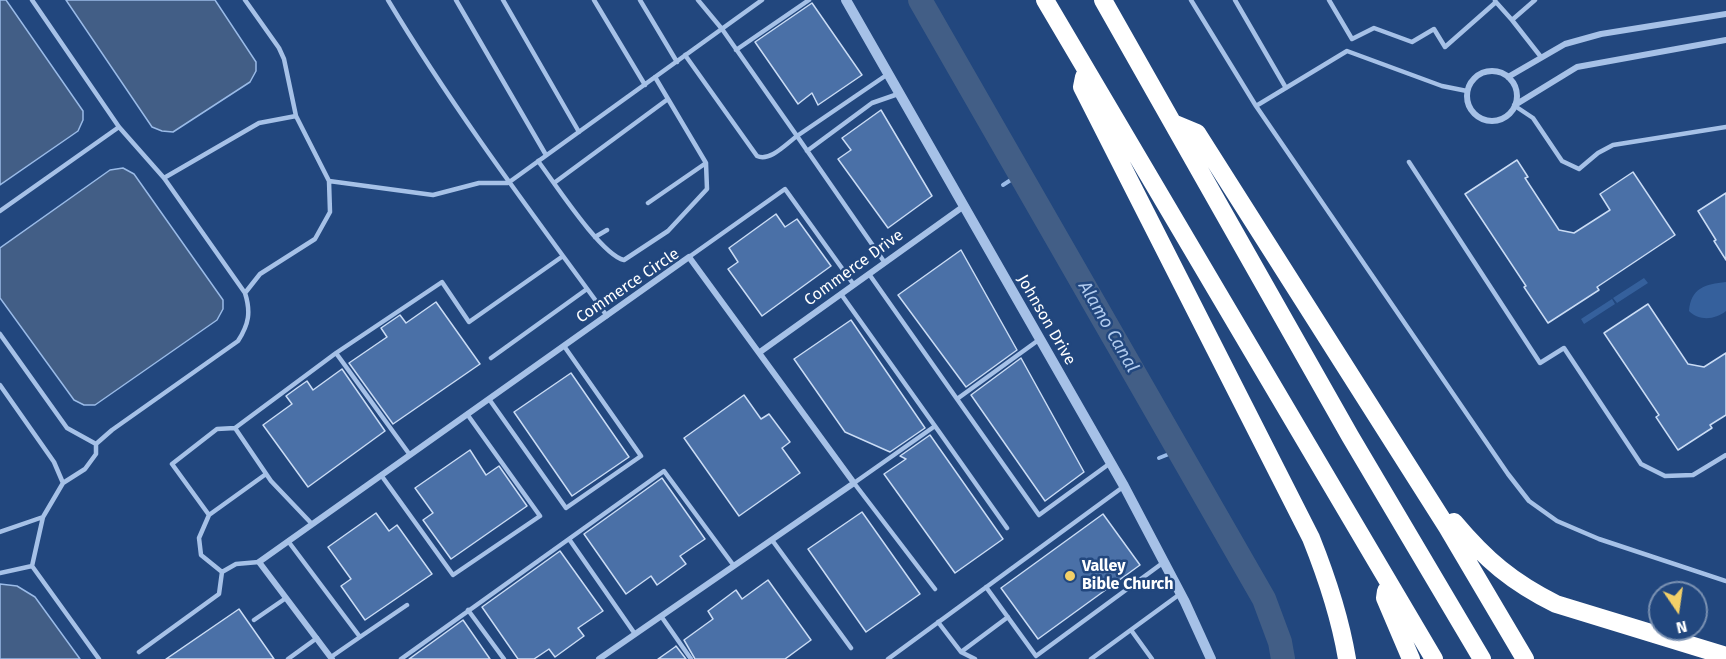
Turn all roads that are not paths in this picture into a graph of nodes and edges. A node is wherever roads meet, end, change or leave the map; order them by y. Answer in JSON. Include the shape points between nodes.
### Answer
{"nodes":[{"id":1,"x":32,"y":0,"type":"edge"},
{"id":2,"x":245,"y":0,"type":"edge"},
{"id":3,"x":388,"y":0,"type":"edge"},
{"id":4,"x":456,"y":0,"type":"edge"},
{"id":5,"x":503,"y":0,"type":"edge"},
{"id":6,"x":594,"y":0,"type":"edge"},
{"id":7,"x":640,"y":0,"type":"edge"},
{"id":8,"x":698,"y":0,"type":"edge"},
{"id":9,"x":762,"y":0,"type":"edge"},
{"id":10,"x":809,"y":0,"type":"edge"},
{"id":11,"x":846,"y":0,"type":"edge"},
{"id":12,"x":1045,"y":0,"type":"edge"},
{"id":13,"x":1103,"y":0,"type":"edge"},
{"id":14,"x":1191,"y":0,"type":"edge"},
{"id":15,"x":1235,"y":0,"type":"edge"},
{"id":16,"x":1329,"y":0,"type":"edge"},
{"id":17,"x":1535,"y":0,"type":"edge"},
{"id":18,"x":1495,"y":1,"type":"edge"},
{"id":19,"x":1726,"y":14,"type":"edge"},
{"id":20,"x":1512,"y":20,"type":"junction"},
{"id":21,"x":722,"y":29,"type":"junction"},
{"id":22,"x":1352,"y":39,"type":"junction"},
{"id":23,"x":1726,"y":40,"type":"edge"},
{"id":24,"x":736,"y":50,"type":"junction"},
{"id":25,"x":1347,"y":51,"type":"junction"},
{"id":26,"x":685,"y":56,"type":"junction"},
{"id":27,"x":1540,"y":57,"type":"junction"},
{"id":28,"x":677,"y":62,"type":"junction"},
{"id":29,"x":1086,"y":69,"type":"junction"},
{"id":30,"x":888,"y":74,"type":"junction"},
{"id":31,"x":655,"y":77,"type":"junction"},
{"id":32,"x":1508,"y":77,"type":"junction"},
{"id":33,"x":645,"y":84,"type":"junction"},
{"id":34,"x":1286,"y":88,"type":"junction"},
{"id":35,"x":1467,"y":91,"type":"junction"},
{"id":36,"x":899,"y":94,"type":"junction"},
{"id":37,"x":668,"y":99,"type":"junction"},
{"id":38,"x":1515,"y":105,"type":"junction"},
{"id":39,"x":1256,"y":106,"type":"junction"},
{"id":40,"x":296,"y":116,"type":"junction"},
{"id":41,"x":1173,"y":123,"type":"junction"},
{"id":42,"x":119,"y":127,"type":"junction"},
{"id":43,"x":1726,"y":127,"type":"edge"},
{"id":44,"x":579,"y":132,"type":"junction"},
{"id":45,"x":797,"y":136,"type":"junction"},
{"id":46,"x":807,"y":151,"type":"junction"},
{"id":47,"x":546,"y":155,"type":"junction"},
{"id":48,"x":538,"y":161,"type":"junction"},
{"id":49,"x":1408,"y":162,"type":"dead end"},
{"id":50,"x":706,"y":163,"type":"junction"},
{"id":51,"x":164,"y":178,"type":"junction"},
{"id":52,"x":329,"y":181,"type":"junction"},
{"id":53,"x":508,"y":183,"type":"junction"},
{"id":54,"x":554,"y":183,"type":"junction"},
{"id":55,"x":648,"y":203,"type":"dead end"},
{"id":56,"x":964,"y":207,"type":"junction"},
{"id":57,"x":0,"y":211,"type":"edge"},
{"id":58,"x":607,"y":230,"type":"dead end"},
{"id":59,"x":595,"y":237,"type":"junction"},
{"id":60,"x":563,"y":256,"type":"junction"},
{"id":61,"x":689,"y":257,"type":"junction"},
{"id":62,"x":885,"y":263,"type":"junction"},
{"id":63,"x":869,"y":274,"type":"junction"},
{"id":64,"x":854,"y":285,"type":"junction"},
{"id":65,"x":587,"y":289,"type":"junction"},
{"id":66,"x":245,"y":293,"type":"junction"},
{"id":67,"x":841,"y":294,"type":"junction"},
{"id":68,"x":607,"y":316,"type":"junction"},
{"id":69,"x":0,"y":334,"type":"edge"},
{"id":70,"x":1040,"y":339,"type":"junction"},
{"id":71,"x":564,"y":346,"type":"junction"},
{"id":72,"x":760,"y":352,"type":"junction"},
{"id":73,"x":336,"y":353,"type":"junction"},
{"id":74,"x":490,"y":358,"type":"dead end"},
{"id":75,"x":0,"y":385,"type":"edge"},
{"id":76,"x":489,"y":399,"type":"junction"},
{"id":77,"x":957,"y":399,"type":"junction"},
{"id":78,"x":467,"y":414,"type":"junction"},
{"id":79,"x":1377,"y":416,"type":"junction"},
{"id":80,"x":935,"y":426,"type":"junction"},
{"id":81,"x":235,"y":428,"type":"junction"},
{"id":82,"x":96,"y":444,"type":"junction"},
{"id":83,"x":410,"y":455,"type":"junction"},
{"id":84,"x":1726,"y":455,"type":"edge"},
{"id":85,"x":1111,"y":463,"type":"junction"},
{"id":86,"x":266,"y":474,"type":"junction"},
{"id":87,"x":381,"y":475,"type":"junction"},
{"id":88,"x":63,"y":483,"type":"junction"},
{"id":89,"x":854,"y":483,"type":"junction"},
{"id":90,"x":1124,"y":486,"type":"junction"},
{"id":91,"x":208,"y":515,"type":"junction"},
{"id":92,"x":43,"y":517,"type":"junction"},
{"id":93,"x":312,"y":524,"type":"junction"},
{"id":94,"x":1007,"y":528,"type":"dead end"},
{"id":95,"x":0,"y":532,"type":"edge"},
{"id":96,"x":568,"y":539,"type":"junction"},
{"id":97,"x":772,"y":540,"type":"junction"},
{"id":98,"x":288,"y":541,"type":"junction"},
{"id":99,"x":259,"y":562,"type":"junction"},
{"id":100,"x":1164,"y":562,"type":"junction"},
{"id":101,"x":32,"y":566,"type":"junction"},
{"id":102,"x":734,"y":566,"type":"junction"},
{"id":103,"x":222,"y":572,"type":"junction"},
{"id":104,"x":0,"y":573,"type":"edge"},
{"id":105,"x":1387,"y":580,"type":"junction"},
{"id":106,"x":1726,"y":581,"type":"edge"},
{"id":107,"x":986,"y":587,"type":"junction"},
{"id":108,"x":935,"y":590,"type":"dead end"},
{"id":109,"x":1180,"y":594,"type":"junction"},
{"id":110,"x":286,"y":598,"type":"junction"},
{"id":111,"x":407,"y":605,"type":"dead end"},
{"id":112,"x":468,"y":610,"type":"junction"},
{"id":113,"x":661,"y":616,"type":"junction"},
{"id":114,"x":1008,"y":617,"type":"junction"},
{"id":115,"x":254,"y":620,"type":"dead end"},
{"id":116,"x":938,"y":622,"type":"junction"},
{"id":117,"x":1131,"y":630,"type":"junction"},
{"id":118,"x":635,"y":634,"type":"junction"},
{"id":119,"x":360,"y":637,"type":"junction"},
{"id":120,"x":316,"y":638,"type":"junction"},
{"id":121,"x":851,"y":648,"type":"dead end"},
{"id":122,"x":139,"y":652,"type":"dead end"},
{"id":123,"x":961,"y":652,"type":"junction"},
{"id":124,"x":1726,"y":656,"type":"edge"},
{"id":125,"x":332,"y":658,"type":"edge"},
{"id":126,"x":99,"y":659,"type":"edge"},
{"id":127,"x":288,"y":659,"type":"edge"},
{"id":128,"x":401,"y":659,"type":"edge"},
{"id":129,"x":504,"y":659,"type":"edge"},
{"id":130,"x":599,"y":659,"type":"edge"},
{"id":131,"x":691,"y":659,"type":"edge"},
{"id":132,"x":888,"y":659,"type":"edge"},
{"id":133,"x":975,"y":659,"type":"edge"},
{"id":134,"x":1091,"y":659,"type":"edge"},
{"id":135,"x":1152,"y":659,"type":"edge"},
{"id":136,"x":1211,"y":659,"type":"edge"},
{"id":137,"x":1347,"y":659,"type":"edge"},
{"id":138,"x":1411,"y":659,"type":"edge"},
{"id":139,"x":1434,"y":659,"type":"edge"},
{"id":140,"x":1482,"y":659,"type":"edge"},
{"id":141,"x":1525,"y":659,"type":"edge"}],
"edges":[{"from":1,"to":42,"type":"lane"},
{"from":2,"to":40,"type":"lane","via":[[284,59]]},
{"from":3,"to":53,"type":"lane","via":[[424,61]]},
{"from":4,"to":47,"type":"lane"},
{"from":5,"to":44,"type":"lane"},
{"from":6,"to":33,"type":"lane"},
{"from":7,"to":28,"type":"lane"},
{"from":8,"to":21,"type":"lane"},
{"from":9,"to":21,"type":"lane"},
{"from":10,"to":24,"type":"lane"},
{"from":11,"to":30,"type":"street","name":"Johnson Drive"},
{"from":12,"to":29,"type":"highway"},
{"from":13,"to":41,"type":"highway"},
{"from":14,"to":39,"type":"lane"},
{"from":15,"to":34,"type":"lane"},
{"from":16,"to":22,"type":"lane"},
{"from":17,"to":20,"type":"lane"},
{"from":18,"to":20,"type":"lane"},
{"from":18,"to":22,"type":"lane","via":[[1445,47],[1434,29],[1412,42],[1374,28]]},
{"from":19,"to":27,"type":"street","via":[[1601,34],[1565,44]]},
{"from":20,"to":27,"type":"lane"},
{"from":21,"to":24,"type":"lane"},
{"from":21,"to":26,"type":"lane"},
{"from":22,"to":25,"type":"lane"},
{"from":23,"to":38,"type":"street","via":[[1577,67]]},
{"from":24,"to":45,"type":"lane"},
{"from":25,"to":34,"type":"lane"},
{"from":25,"to":35,"type":"lane","via":[[1442,86]]},
{"from":26,"to":28,"type":"lane"},
{"from":26,"to":45,"type":"lane","via":[[757,156],[769,157]]},
{"from":27,"to":32,"type":"street"},
{"from":28,"to":31,"type":"lane"},
{"from":29,"to":105,"type":"highway"},
{"from":29,"to":137,"type":"highway","via":[[1082,87],[1311,538],[1337,609]]},
{"from":30,"to":36,"type":"street","name":"Johnson Drive"},
{"from":30,"to":45,"type":"lane"},
{"from":31,"to":33,"type":"lane"},
{"from":31,"to":37,"type":"lane"},
{"from":32,"to":35,"type":"street","via":[[1500,72],[1480,73]]},
{"from":32,"to":38,"type":"street","via":[[1515,85]]},
{"from":33,"to":44,"type":"lane"},
{"from":34,"to":39,"type":"lane"},
{"from":35,"to":38,"type":"street","via":[[1468,105],[1481,119],[1501,120]]},
{"from":36,"to":46,"type":"lane","via":[[872,103]]},
{"from":36,"to":56,"type":"street","name":"Johnson Drive"},
{"from":37,"to":50,"type":"lane"},
{"from":37,"to":54,"type":"lane"},
{"from":38,"to":43,"type":"lane","via":[[1533,118],[1562,161],[1579,169],[1613,145]]},
{"from":39,"to":106,"type":"lane","via":[[1529,501],[1557,521],[1599,539]]},
{"from":40,"to":51,"type":"lane","via":[[259,123]]},
{"from":40,"to":52,"type":"lane"},
{"from":41,"to":79,"type":"highway","via":[[1197,133]]},
{"from":41,"to":140,"type":"highway"},
{"from":42,"to":51,"type":"lane"},
{"from":42,"to":57,"type":"lane"},
{"from":44,"to":47,"type":"lane"},
{"from":45,"to":46,"type":"lane"},
{"from":46,"to":62,"type":"lane"},
{"from":47,"to":48,"type":"lane"},
{"from":48,"to":53,"type":"lane"},
{"from":48,"to":54,"type":"lane"},
{"from":49,"to":84,"type":"lane","via":[[1540,363],[1564,348],[1641,464],[1665,476],[1694,475]]},
{"from":50,"to":55,"type":"lane"},
{"from":50,"to":59,"type":"lane","via":[[708,189],[668,231],[624,260]]},
{"from":51,"to":66,"type":"lane"},
{"from":52,"to":53,"type":"lane","via":[[433,195],[479,183]]},
{"from":52,"to":66,"type":"lane","via":[[330,212],[315,239],[260,274]]},
{"from":53,"to":60,"type":"lane"},
{"from":54,"to":59,"type":"lane"},
{"from":56,"to":62,"type":"street","name":"Commerce Drive"},
{"from":56,"to":70,"type":"street","name":"Johnson Drive"},
{"from":58,"to":59,"type":"lane"},
{"from":60,"to":65,"type":"lane"},
{"from":60,"to":73,"type":"lane","via":[[470,322],[442,282]]},
{"from":61,"to":64,"type":"lane","via":[[785,189]]},
{"from":61,"to":68,"type":"street","name":"Commerce Circle"},
{"from":61,"to":72,"type":"street","name":"Commerce Circle"},
{"from":62,"to":63,"type":"street","name":"Commerce Drive"},
{"from":63,"to":64,"type":"street","name":"Commerce Drive"},
{"from":63,"to":77,"type":"lane"},
{"from":64,"to":67,"type":"street","name":"Commerce Drive"},
{"from":65,"to":68,"type":"lane"},
{"from":65,"to":74,"type":"lane"},
{"from":66,"to":82,"type":"lane","via":[[248,327],[238,341]]},
{"from":67,"to":72,"type":"street","name":"Commerce Drive"},
{"from":67,"to":80,"type":"lane"},
{"from":68,"to":71,"type":"street","name":"Commerce Circle"},
{"from":69,"to":82,"type":"lane","via":[[67,428]]},
{"from":70,"to":77,"type":"lane"},
{"from":70,"to":85,"type":"street","name":"Johnson Drive"},
{"from":71,"to":76,"type":"street","name":"Commerce Circle"},
{"from":71,"to":76,"type":"lane","via":[[641,456],[566,508]]},
{"from":72,"to":89,"type":"street","name":"Commerce Circle"},
{"from":73,"to":81,"type":"lane"},
{"from":73,"to":83,"type":"lane"},
{"from":75,"to":88,"type":"lane","via":[[54,462]]},
{"from":76,"to":78,"type":"street","name":"Commerce Circle"},
{"from":77,"to":85,"type":"lane","via":[[1039,514]]},
{"from":78,"to":83,"type":"street","name":"Commerce Circle"},
{"from":78,"to":87,"type":"lane","via":[[540,516],[453,575]]},
{"from":79,"to":124,"type":"highway","via":[[1454,522],[1507,576],[1556,604]]},
{"from":79,"to":141,"type":"highway"},
{"from":80,"to":89,"type":"lane"},
{"from":80,"to":94,"type":"lane"},
{"from":81,"to":86,"type":"lane"},
{"from":81,"to":91,"type":"lane","via":[[218,429],[172,464]]},
{"from":82,"to":88,"type":"lane","via":[[96,454],[85,469]]},
{"from":83,"to":87,"type":"street","name":"Commerce Circle"},
{"from":85,"to":90,"type":"street","name":"Johnson Drive"},
{"from":86,"to":91,"type":"lane"},
{"from":86,"to":93,"type":"lane"},
{"from":87,"to":93,"type":"street","name":"Commerce Circle"},
{"from":88,"to":92,"type":"lane"},
{"from":89,"to":97,"type":"street"},
{"from":89,"to":108,"type":"lane"},
{"from":90,"to":100,"type":"street","name":"Johnson Drive"},
{"from":90,"to":107,"type":"lane"},
{"from":91,"to":103,"type":"lane","via":[[199,538],[201,555]]},
{"from":92,"to":95,"type":"lane"},
{"from":92,"to":101,"type":"lane"},
{"from":93,"to":98,"type":"street","name":"Commerce Circle"},
{"from":96,"to":102,"type":"lane","via":[[664,471]]},
{"from":96,"to":112,"type":"lane"},
{"from":96,"to":118,"type":"lane"},
{"from":97,"to":102,"type":"street"},
{"from":97,"to":121,"type":"lane"},
{"from":98,"to":99,"type":"street","name":"Commerce Circle"},
{"from":98,"to":119,"type":"lane"},
{"from":99,"to":103,"type":"lane","via":[[236,564]]},
{"from":99,"to":110,"type":"street"},
{"from":100,"to":109,"type":"street","name":"Johnson Drive"},
{"from":100,"to":114,"type":"lane","via":[[1036,656]]},
{"from":101,"to":104,"type":"lane"},
{"from":101,"to":126,"type":"lane"},
{"from":102,"to":113,"type":"street"},
{"from":103,"to":122,"type":"lane","via":[[219,594]]},
{"from":105,"to":138,"type":"highway","via":[[1385,598]]},
{"from":105,"to":139,"type":"highway"},
{"from":107,"to":114,"type":"lane"},
{"from":107,"to":116,"type":"lane"},
{"from":109,"to":117,"type":"lane"},
{"from":109,"to":136,"type":"street","name":"Johnson Drive"},
{"from":110,"to":115,"type":"lane"},
{"from":110,"to":120,"type":"street"},
{"from":111,"to":119,"type":"lane"},
{"from":112,"to":128,"type":"lane"},
{"from":112,"to":129,"type":"lane"},
{"from":113,"to":118,"type":"street"},
{"from":113,"to":131,"type":"lane"},
{"from":114,"to":123,"type":"lane"},
{"from":116,"to":123,"type":"lane"},
{"from":116,"to":132,"type":"lane"},
{"from":117,"to":134,"type":"lane"},
{"from":117,"to":135,"type":"lane"},
{"from":118,"to":130,"type":"street"},
{"from":119,"to":125,"type":"lane"},
{"from":120,"to":125,"type":"street"},
{"from":120,"to":127,"type":"lane"},
{"from":123,"to":133,"type":"lane"}]}
